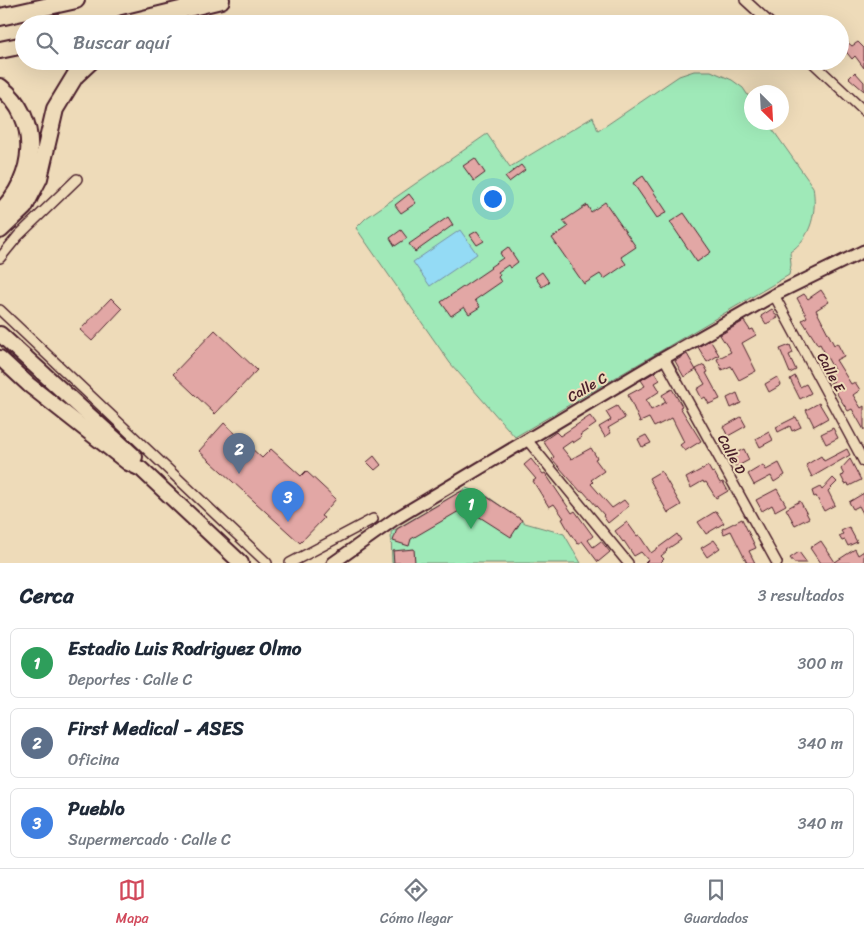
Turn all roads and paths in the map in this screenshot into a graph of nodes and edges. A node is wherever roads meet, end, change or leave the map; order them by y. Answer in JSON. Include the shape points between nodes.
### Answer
{"nodes":[{"id":1,"x":65,"y":0,"type":"edge"},
{"id":2,"x":76,"y":0,"type":"edge"},
{"id":3,"x":220,"y":0,"type":"edge"},
{"id":4,"x":231,"y":0,"type":"edge"},
{"id":5,"x":745,"y":0,"type":"edge"},
{"id":6,"x":0,"y":10,"type":"edge"},
{"id":7,"x":159,"y":15,"type":"edge"},
{"id":8,"x":189,"y":15,"type":"edge"},
{"id":9,"x":761,"y":15,"type":"edge"},
{"id":10,"x":0,"y":17,"type":"edge"},
{"id":11,"x":15,"y":47,"type":"edge"},
{"id":12,"x":0,"y":50,"type":"edge"},
{"id":13,"x":81,"y":70,"type":"edge"},
{"id":14,"x":821,"y":70,"type":"edge"},
{"id":15,"x":0,"y":87,"type":"edge"},
{"id":16,"x":864,"y":111,"type":"edge"},
{"id":17,"x":77,"y":179,"type":"dead end"},
{"id":18,"x":0,"y":212,"type":"edge"},
{"id":19,"x":0,"y":230,"type":"edge"},
{"id":20,"x":864,"y":251,"type":"edge"},
{"id":21,"x":0,"y":258,"type":"edge"},
{"id":22,"x":774,"y":295,"type":"junction"},
{"id":23,"x":0,"y":310,"type":"edge"},
{"id":24,"x":0,"y":334,"type":"edge"},
{"id":25,"x":0,"y":358,"type":"edge"},
{"id":26,"x":664,"y":358,"type":"junction"},
{"id":27,"x":528,"y":441,"type":"junction"},
{"id":28,"x":864,"y":462,"type":"edge"},
{"id":29,"x":141,"y":469,"type":"junction"},
{"id":30,"x":373,"y":519,"type":"dead end"},
{"id":31,"x":241,"y":563,"type":"edge"},
{"id":32,"x":267,"y":563,"type":"edge"},
{"id":33,"x":290,"y":563,"type":"edge"},
{"id":34,"x":333,"y":563,"type":"edge"},
{"id":35,"x":628,"y":563,"type":"edge"},
{"id":36,"x":777,"y":563,"type":"edge"}],
"edges":[{"from":1,"to":6,"type":"highway"},
{"from":2,"to":10,"type":"highway"},
{"from":3,"to":7,"type":"highway"},
{"from":4,"to":8,"type":"highway"},
{"from":5,"to":9,"type":"street"},
{"from":11,"to":12,"type":"highway"},
{"from":13,"to":19,"type":"highway","via":[[55,110],[39,178],[24,206]]},
{"from":14,"to":16,"type":"street"},
{"from":15,"to":18,"type":"highway","via":[[21,114],[30,149],[22,183]]},
{"from":17,"to":21,"type":"street"},
{"from":20,"to":22,"type":"street","name":"Calle C"},
{"from":22,"to":26,"type":"street","name":"Calle C"},
{"from":22,"to":28,"type":"street","name":"Calle E"},
{"from":23,"to":32,"type":"street"},
{"from":24,"to":29,"type":"main road","via":[[134,456]]},
{"from":25,"to":29,"type":"main road","via":[[128,463]]},
{"from":26,"to":27,"type":"street","name":"Calle C"},
{"from":26,"to":36,"type":"street","name":"Calle D"},
{"from":27,"to":34,"type":"street","name":"Calle C","via":[[395,519]]},
{"from":27,"to":35,"type":"street"},
{"from":29,"to":31,"type":"main road"},
{"from":30,"to":33,"type":"street"}]}
